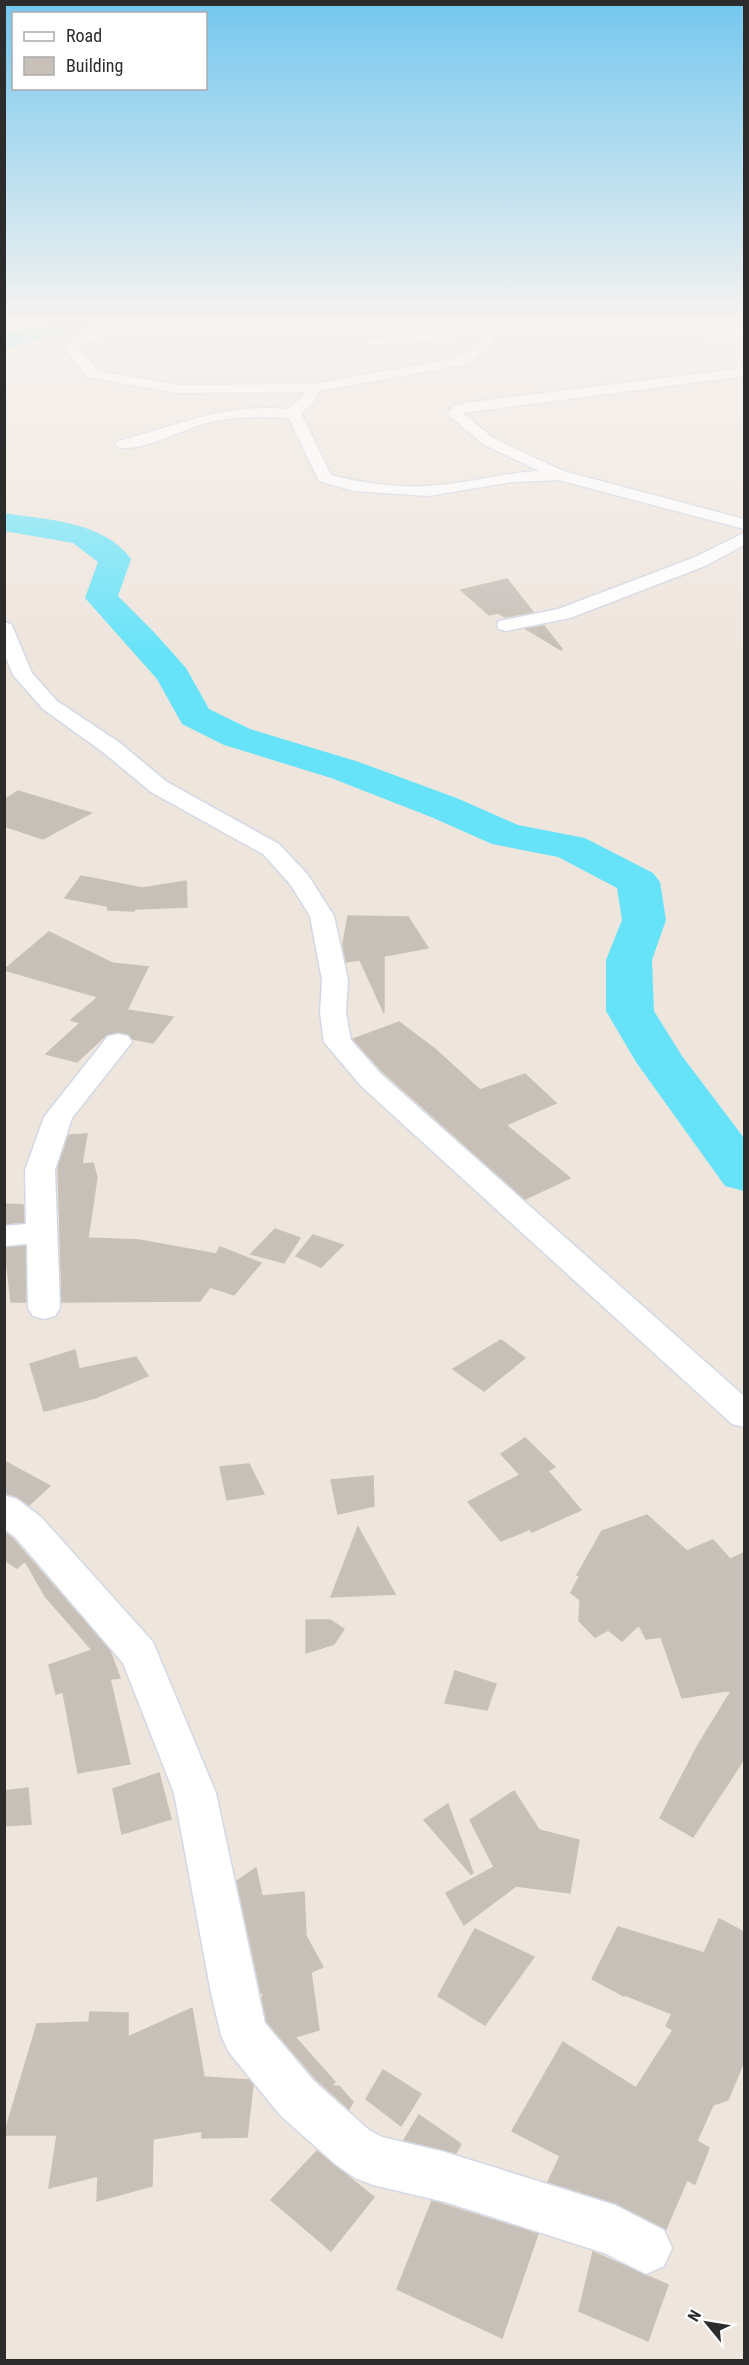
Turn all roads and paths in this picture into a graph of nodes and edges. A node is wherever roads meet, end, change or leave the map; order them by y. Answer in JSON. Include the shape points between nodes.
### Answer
{"nodes":[{"id":1,"x":164,"y":432,"type":"edge"},
{"id":2,"x":303,"y":432,"type":"edge"},
{"id":3,"x":479,"y":432,"type":"edge"},
{"id":4,"x":123,"y":444,"type":"dead end"},
{"id":5,"x":559,"y":475,"type":"junction"},
{"id":6,"x":744,"y":524,"type":"edge"},
{"id":7,"x":744,"y":538,"type":"edge"},
{"id":8,"x":506,"y":625,"type":"dead end"},
{"id":9,"x":4,"y":628,"type":"edge"},
{"id":10,"x":118,"y":1042,"type":"dead end"},
{"id":11,"x":40,"y":1233,"type":"junction"},
{"id":12,"x":4,"y":1236,"type":"edge"},
{"id":13,"x":44,"y":1308,"type":"dead end"},
{"id":14,"x":744,"y":1415,"type":"edge"},
{"id":15,"x":4,"y":1509,"type":"edge"},
{"id":16,"x":646,"y":2248,"type":"dead end"}],
"edges":[{"from":1,"to":4,"type":"street"},
{"from":2,"to":5,"type":"street","via":[[325,478],[354,486],[428,491],[511,477]]},
{"from":3,"to":5,"type":"street"},
{"from":5,"to":6,"type":"street"},
{"from":7,"to":8,"type":"street","via":[[699,562],[563,614]]},
{"from":9,"to":14,"type":"street","via":[[23,675],[50,705],[159,787],[271,849],[300,880],[322,916],[335,980],[333,1013],[338,1042],[380,1088]]},
{"from":10,"to":11,"type":"street","via":[[57,1117],[40,1170]]},
{"from":11,"to":12,"type":"street"},
{"from":11,"to":13,"type":"street"},
{"from":15,"to":16,"type":"street","via":[[27,1527],[139,1654],[195,1793],[245,2035],[297,2098],[352,2147],[373,2160],[445,2177],[615,2231]]}]}
